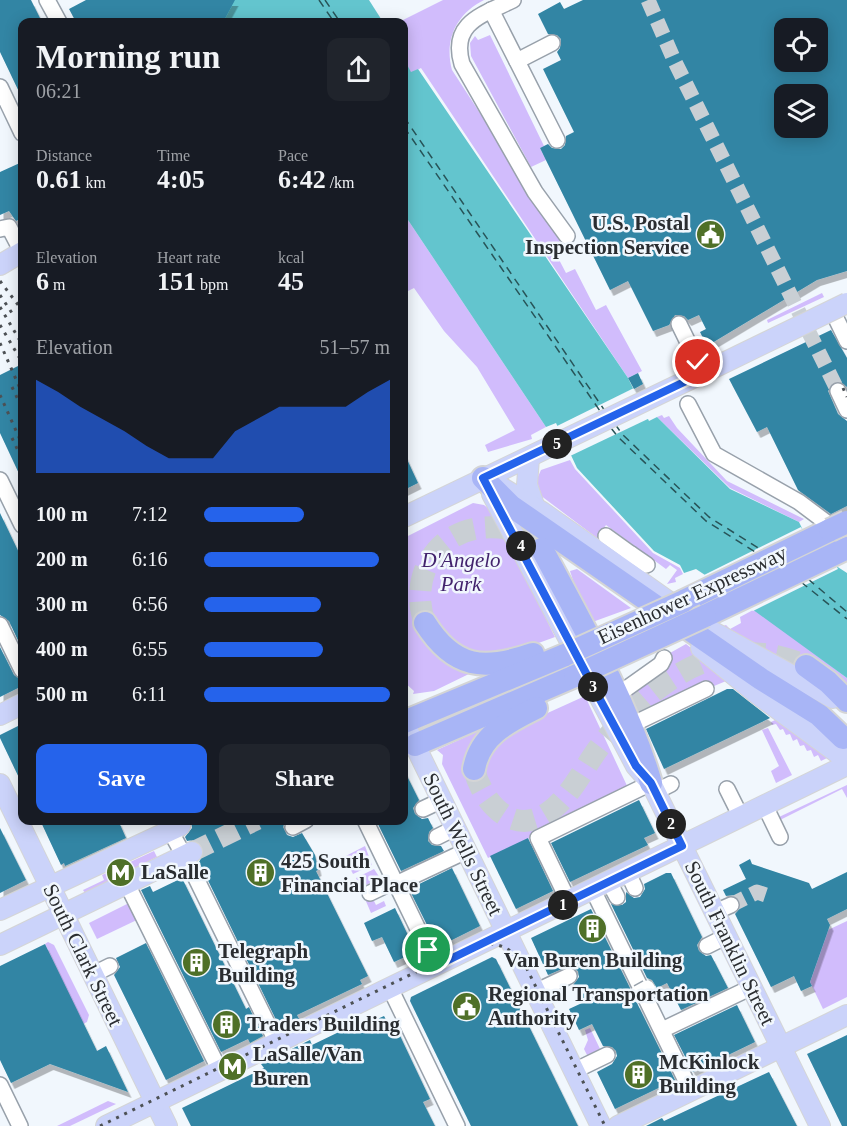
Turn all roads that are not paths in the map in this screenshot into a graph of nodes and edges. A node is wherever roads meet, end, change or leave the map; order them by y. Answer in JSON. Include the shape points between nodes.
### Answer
{"nodes":[{"id":1,"x":48,"y":0,"type":"edge"},
{"id":2,"x":513,"y":0,"type":"edge"},
{"id":3,"x":491,"y":10,"type":"junction"},
{"id":4,"x":57,"y":18,"type":"edge"},
{"id":5,"x":552,"y":43,"type":"dead end"},
{"id":6,"x":517,"y":61,"type":"junction"},
{"id":7,"x":0,"y":87,"type":"edge"},
{"id":8,"x":18,"y":125,"type":"edge"},
{"id":9,"x":556,"y":140,"type":"dead end"},
{"id":10,"x":0,"y":229,"type":"edge"},
{"id":11,"x":567,"y":236,"type":"dead end"},
{"id":12,"x":18,"y":244,"type":"edge"},
{"id":13,"x":18,"y":254,"type":"edge"},
{"id":14,"x":0,"y":265,"type":"edge"},
{"id":15,"x":839,"y":313,"type":"edge"},
{"id":16,"x":680,"y":324,"type":"dead end"},
{"id":17,"x":847,"y":341,"type":"edge"},
{"id":18,"x":700,"y":366,"type":"junction"},
{"id":19,"x":838,"y":391,"type":"tunnel mouth"},
{"id":20,"x":688,"y":405,"type":"dead end"},
{"id":21,"x":847,"y":410,"type":"edge"},
{"id":22,"x":530,"y":458,"type":"junction"},
{"id":23,"x":483,"y":478,"type":"junction"},
{"id":24,"x":0,"y":480,"type":"edge"},
{"id":25,"x":536,"y":508,"type":"junction"},
{"id":26,"x":408,"y":516,"type":"edge"},
{"id":27,"x":18,"y":517,"type":"edge"},
{"id":28,"x":841,"y":530,"type":"edge"},
{"id":29,"x":606,"y":536,"type":"dead end"},
{"id":30,"x":839,"y":551,"type":"edge"},
{"id":31,"x":627,"y":561,"type":"junction"},
{"id":32,"x":647,"y":565,"type":"dead end"},
{"id":33,"x":425,"y":623,"type":"tunnel mouth"},
{"id":34,"x":0,"y":625,"type":"edge"},
{"id":35,"x":703,"y":629,"type":"junction"},
{"id":36,"x":562,"y":649,"type":"junction"},
{"id":37,"x":664,"y":658,"type":"dead end"},
{"id":38,"x":18,"y":662,"type":"edge"},
{"id":39,"x":808,"y":674,"type":"junction"},
{"id":40,"x":761,"y":679,"type":"junction"},
{"id":41,"x":578,"y":682,"type":"junction"},
{"id":42,"x":706,"y":689,"type":"dead end"},
{"id":43,"x":616,"y":696,"type":"junction"},
{"id":44,"x":847,"y":701,"type":"edge"},
{"id":45,"x":18,"y":706,"type":"edge"},
{"id":46,"x":847,"y":712,"type":"edge"},
{"id":47,"x":0,"y":715,"type":"edge"},
{"id":48,"x":408,"y":721,"type":"edge"},
{"id":49,"x":629,"y":726,"type":"junction"},
{"id":50,"x":845,"y":731,"type":"edge"},
{"id":51,"x":409,"y":748,"type":"edge"},
{"id":52,"x":847,"y":760,"type":"edge"},
{"id":53,"x":847,"y":765,"type":"edge"},
{"id":54,"x":474,"y":769,"type":"dead end"},
{"id":55,"x":659,"y":786,"type":"junction"},
{"id":56,"x":1,"y":788,"type":"edge"},
{"id":57,"x":727,"y":789,"type":"dead end"},
{"id":58,"x":441,"y":800,"type":"junction"},
{"id":59,"x":765,"y":806,"type":"junction"},
{"id":60,"x":423,"y":809,"type":"dead end"},
{"id":61,"x":741,"y":817,"type":"junction"},
{"id":62,"x":18,"y":822,"type":"edge"},
{"id":63,"x":20,"y":825,"type":"edge"},
{"id":64,"x":369,"y":825,"type":"edge"},
{"id":65,"x":172,"y":826,"type":"edge"},
{"id":66,"x":780,"y":837,"type":"dead end"},
{"id":67,"x":461,"y":839,"type":"junction"},
{"id":68,"x":441,"y":844,"type":"dead end"},
{"id":69,"x":682,"y":846,"type":"junction"},
{"id":70,"x":188,"y":854,"type":"junction"},
{"id":71,"x":396,"y":883,"type":"junction"},
{"id":72,"x":127,"y":884,"type":"junction"},
{"id":73,"x":50,"y":886,"type":"junction"},
{"id":74,"x":606,"y":890,"type":"junction"},
{"id":75,"x":370,"y":893,"type":"dead end"},
{"id":76,"x":569,"y":902,"type":"junction"},
{"id":77,"x":0,"y":910,"type":"edge"},
{"id":78,"x":64,"y":915,"type":"junction"},
{"id":79,"x":505,"y":933,"type":"junction"},
{"id":80,"x":727,"y":936,"type":"junction"},
{"id":81,"x":0,"y":945,"type":"edge"},
{"id":82,"x":707,"y":946,"type":"dead end"},
{"id":83,"x":110,"y":966,"type":"dead end"},
{"id":84,"x":436,"y":966,"type":"junction"},
{"id":85,"x":92,"y":975,"type":"junction"},
{"id":86,"x":567,"y":981,"type":"dead end"},
{"id":87,"x":752,"y":987,"type":"junction"},
{"id":88,"x":390,"y":988,"type":"junction"},
{"id":89,"x":536,"y":992,"type":"junction"},
{"id":90,"x":847,"y":1015,"type":"edge"},
{"id":91,"x":662,"y":1030,"type":"junction"},
{"id":92,"x":277,"y":1043,"type":"junction"},
{"id":93,"x":781,"y":1047,"type":"junction"},
{"id":94,"x":607,"y":1055,"type":"dead end"},
{"id":95,"x":220,"y":1071,"type":"junction"},
{"id":96,"x":574,"y":1071,"type":"junction"},
{"id":97,"x":0,"y":1085,"type":"edge"},
{"id":98,"x":691,"y":1091,"type":"junction"},
{"id":99,"x":4,"y":1102,"type":"edge"},
{"id":100,"x":155,"y":1102,"type":"junction"},
{"id":101,"x":20,"y":1126,"type":"edge"},
{"id":102,"x":106,"y":1126,"type":"edge"},
{"id":103,"x":166,"y":1126,"type":"edge"},
{"id":104,"x":457,"y":1126,"type":"edge"},
{"id":105,"x":601,"y":1126,"type":"edge"},
{"id":106,"x":618,"y":1126,"type":"edge"},
{"id":107,"x":820,"y":1126,"type":"edge"}],
"edges":[{"from":1,"to":4,"type":"street"},
{"from":2,"to":3,"type":"street"},
{"from":3,"to":6,"type":"street"},
{"from":3,"to":11,"type":"street","via":[[467,25],[460,36],[462,64],[535,192]]},
{"from":5,"to":6,"type":"street"},
{"from":6,"to":9,"type":"street"},
{"from":7,"to":8,"type":"street"},
{"from":10,"to":12,"type":"street","via":[[9,227]]},
{"from":13,"to":14,"type":"main road"},
{"from":15,"to":17,"type":"street"},
{"from":15,"to":18,"type":"main road","bridge":true},
{"from":16,"to":18,"type":"street"},
{"from":18,"to":22,"type":"main road","via":[[653,398]]},
{"from":19,"to":21,"type":"street"},
{"from":20,"to":28,"type":"street","via":[[714,454]]},
{"from":22,"to":23,"type":"main road"},
{"from":22,"to":25,"type":"main road","via":[[527,485]]},
{"from":23,"to":25,"type":"main road"},
{"from":23,"to":26,"type":"main road"},
{"from":23,"to":40,"type":"highway","via":[[512,506]]},
{"from":23,"to":55,"type":"main road","name":"South Franklin Street","via":[[632,758]]},
{"from":24,"to":27,"type":"street"},
{"from":25,"to":31,"type":"main road"},
{"from":28,"to":36,"type":"highway","name":"Eisenhower Expressway","bridge":true,"via":[[808,540],[658,613]]},
{"from":29,"to":31,"type":"street"},
{"from":30,"to":35,"type":"highway","name":"Eisenhower Expressway","via":[[734,603]]},
{"from":31,"to":32,"type":"street"},
{"from":31,"to":35,"type":"main road"},
{"from":33,"to":36,"type":"highway","via":[[443,648],[467,662],[503,663]]},
{"from":34,"to":38,"type":"street"},
{"from":35,"to":39,"type":"main road"},
{"from":35,"to":40,"type":"highway"},
{"from":35,"to":41,"type":"highway","name":"Eisenhower Expressway","bridge":true,"via":[[668,633]]},
{"from":35,"to":43,"type":"highway","via":[[542,543]]},
{"from":35,"to":50,"type":"highway","via":[[827,706]]},
{"from":35,"to":52,"type":"main road","via":[[756,693]]},
{"from":36,"to":48,"type":"highway"},
{"from":37,"to":43,"type":"street","via":[[662,664]]},
{"from":39,"to":44,"type":"highway","via":[[828,682]]},
{"from":39,"to":46,"type":"main road"},
{"from":40,"to":50,"type":"highway"},
{"from":41,"to":51,"type":"highway"},
{"from":41,"to":54,"type":"highway","via":[[492,734],[480,747]]},
{"from":42,"to":49,"type":"street"},
{"from":43,"to":49,"type":"highway"},
{"from":45,"to":47,"type":"main road"},
{"from":49,"to":55,"type":"highway"},
{"from":51,"to":58,"type":"main road","name":"South Wells Street"},
{"from":53,"to":59,"type":"main road"},
{"from":55,"to":69,"type":"main road","name":"South Franklin Street"},
{"from":55,"to":76,"type":"street","via":[[538,838]]},
{"from":56,"to":62,"type":"main road","name":"South Clark Street"},
{"from":57,"to":61,"type":"street"},
{"from":58,"to":60,"type":"street"},
{"from":58,"to":67,"type":"main road","name":"South Wells Street"},
{"from":59,"to":61,"type":"main road"},
{"from":59,"to":66,"type":"street"},
{"from":61,"to":69,"type":"main road"},
{"from":63,"to":73,"type":"main road","name":"South Clark Street"},
{"from":64,"to":71,"type":"street"},
{"from":65,"to":70,"type":"street"},
{"from":65,"to":73,"type":"main road"},
{"from":67,"to":68,"type":"street"},
{"from":67,"to":71,"type":"street"},
{"from":67,"to":79,"type":"main road","name":"South Wells Street"},
{"from":69,"to":74,"type":"main road","via":[[631,881]]},
{"from":69,"to":80,"type":"main road","name":"South Franklin Street","via":[[723,909]]},
{"from":70,"to":72,"type":"main road"},
{"from":70,"to":92,"type":"street"},
{"from":71,"to":75,"type":"street"},
{"from":71,"to":84,"type":"street"},
{"from":72,"to":78,"type":"main road"},
{"from":72,"to":95,"type":"street"},
{"from":73,"to":77,"type":"main road"},
{"from":73,"to":78,"type":"main road","name":"South Clark Street"},
{"from":74,"to":76,"type":"main road"},
{"from":74,"to":91,"type":"street"},
{"from":76,"to":79,"type":"main road"},
{"from":78,"to":81,"type":"main road"},
{"from":78,"to":85,"type":"main road","name":"South Clark Street"},
{"from":79,"to":84,"type":"main road"},
{"from":79,"to":89,"type":"main road","name":"South Wells Street"},
{"from":80,"to":82,"type":"street"},
{"from":80,"to":87,"type":"main road","name":"South Franklin Street"},
{"from":83,"to":85,"type":"street"},
{"from":84,"to":88,"type":"main road"},
{"from":85,"to":100,"type":"main road","name":"South Clark Street"},
{"from":86,"to":89,"type":"street"},
{"from":87,"to":91,"type":"street"},
{"from":87,"to":93,"type":"main road","name":"South Franklin Street"},
{"from":88,"to":92,"type":"main road"},
{"from":88,"to":104,"type":"street"},
{"from":89,"to":96,"type":"main road","name":"South Wells Street"},
{"from":90,"to":93,"type":"main road"},
{"from":91,"to":98,"type":"street"},
{"from":92,"to":95,"type":"main road"},
{"from":93,"to":98,"type":"main road"},
{"from":93,"to":107,"type":"main road","name":"South Franklin Street"},
{"from":94,"to":96,"type":"street"},
{"from":95,"to":100,"type":"main road"},
{"from":96,"to":105,"type":"main road","name":"South Wells Street"},
{"from":97,"to":99,"type":"street"},
{"from":98,"to":106,"type":"main road"},
{"from":99,"to":101,"type":"street"},
{"from":100,"to":102,"type":"main road"},
{"from":100,"to":103,"type":"main road","name":"South Clark Street"}]}
